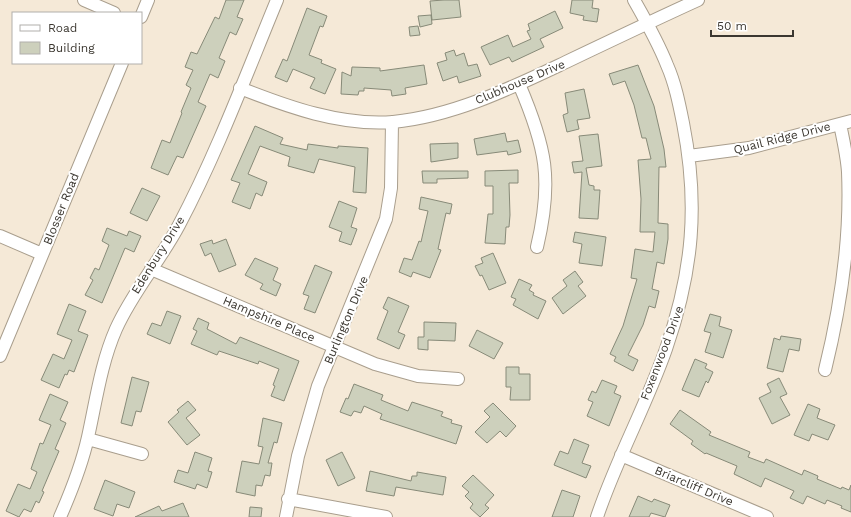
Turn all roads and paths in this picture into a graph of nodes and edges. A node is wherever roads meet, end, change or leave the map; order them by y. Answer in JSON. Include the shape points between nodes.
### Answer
{"nodes":[{"id":1,"x":84,"y":0,"type":"edge"},
{"id":2,"x":148,"y":0,"type":"edge"},
{"id":3,"x":277,"y":0,"type":"edge"},
{"id":4,"x":634,"y":0,"type":"edge"},
{"id":5,"x":698,"y":0,"type":"edge"},
{"id":6,"x":112,"y":12,"type":"edge"},
{"id":7,"x":142,"y":14,"type":"edge"},
{"id":8,"x":647,"y":24,"type":"junction"},
{"id":9,"x":122,"y":64,"type":"edge"},
{"id":10,"x":519,"y":84,"type":"junction"},
{"id":11,"x":240,"y":88,"type":"junction"},
{"id":12,"x":392,"y":122,"type":"junction"},
{"id":13,"x":846,"y":122,"type":"edge"},
{"id":14,"x":689,"y":156,"type":"junction"},
{"id":15,"x":0,"y":236,"type":"edge"},
{"id":16,"x":537,"y":247,"type":"dead end"},
{"id":17,"x":42,"y":254,"type":"junction"},
{"id":18,"x":151,"y":269,"type":"junction"},
{"id":19,"x":334,"y":347,"type":"junction"},
{"id":20,"x":0,"y":356,"type":"edge"},
{"id":21,"x":825,"y":370,"type":"dead end"},
{"id":22,"x":458,"y":379,"type":"dead end"},
{"id":23,"x":88,"y":439,"type":"junction"},
{"id":24,"x":142,"y":454,"type":"dead end"},
{"id":25,"x":621,"y":455,"type":"junction"},
{"id":26,"x":288,"y":499,"type":"junction"},
{"id":27,"x":759,"y":515,"type":"edge"},
{"id":28,"x":60,"y":517,"type":"edge"},
{"id":29,"x":286,"y":517,"type":"edge"},
{"id":30,"x":386,"y":517,"type":"edge"},
{"id":31,"x":597,"y":517,"type":"edge"}],
"edges":[{"from":1,"to":6,"type":"street"},
{"from":2,"to":7,"type":"street"},
{"from":3,"to":11,"type":"street","name":"Edenbury Drive"},
{"from":4,"to":8,"type":"street","name":"Foxenwood Drive"},
{"from":5,"to":8,"type":"street","name":"Clubhouse Drive"},
{"from":8,"to":10,"type":"street","name":"Clubhouse Drive"},
{"from":8,"to":14,"type":"street","name":"Foxenwood Drive","via":[[676,90]]},
{"from":9,"to":17,"type":"street","name":"Blosser Road"},
{"from":10,"to":12,"type":"street","name":"Clubhouse Drive","via":[[491,97],[439,114]]},
{"from":10,"to":16,"type":"street","via":[[534,119],[544,155],[544,217]]},
{"from":11,"to":12,"type":"street","name":"Clubhouse Drive","via":[[279,104],[318,114],[355,121]]},
{"from":11,"to":18,"type":"street","name":"Edenbury Drive","via":[[199,185],[178,226]]},
{"from":12,"to":19,"type":"street","name":"Burlington Drive","via":[[391,188],[386,219]]},
{"from":13,"to":14,"type":"street","name":"Quail Ridge Drive","via":[[749,148]]},
{"from":13,"to":21,"type":"street","via":[[847,242],[838,315]]},
{"from":14,"to":25,"type":"street","name":"Foxenwood Drive","via":[[692,207],[690,256],[682,299],[665,350]]},
{"from":15,"to":17,"type":"street"},
{"from":17,"to":20,"type":"street","name":"Blosser Road"},
{"from":18,"to":19,"type":"street","name":"Hampshire Place"},
{"from":18,"to":23,"type":"street","name":"Edenbury Drive","via":[[133,295],[116,329],[105,361]]},
{"from":19,"to":22,"type":"street","name":"Hampshire Place","via":[[375,364],[418,376]]},
{"from":19,"to":26,"type":"street","name":"Burlington Drive","via":[[318,386]]},
{"from":23,"to":24,"type":"street"},
{"from":23,"to":28,"type":"street","name":"Edenbury Drive"},
{"from":25,"to":27,"type":"street","name":"Briarcliff Drive"},
{"from":25,"to":31,"type":"street","name":"Foxenwood Drive"},
{"from":26,"to":29,"type":"street","name":"Burlington Drive"},
{"from":26,"to":30,"type":"street"}]}
